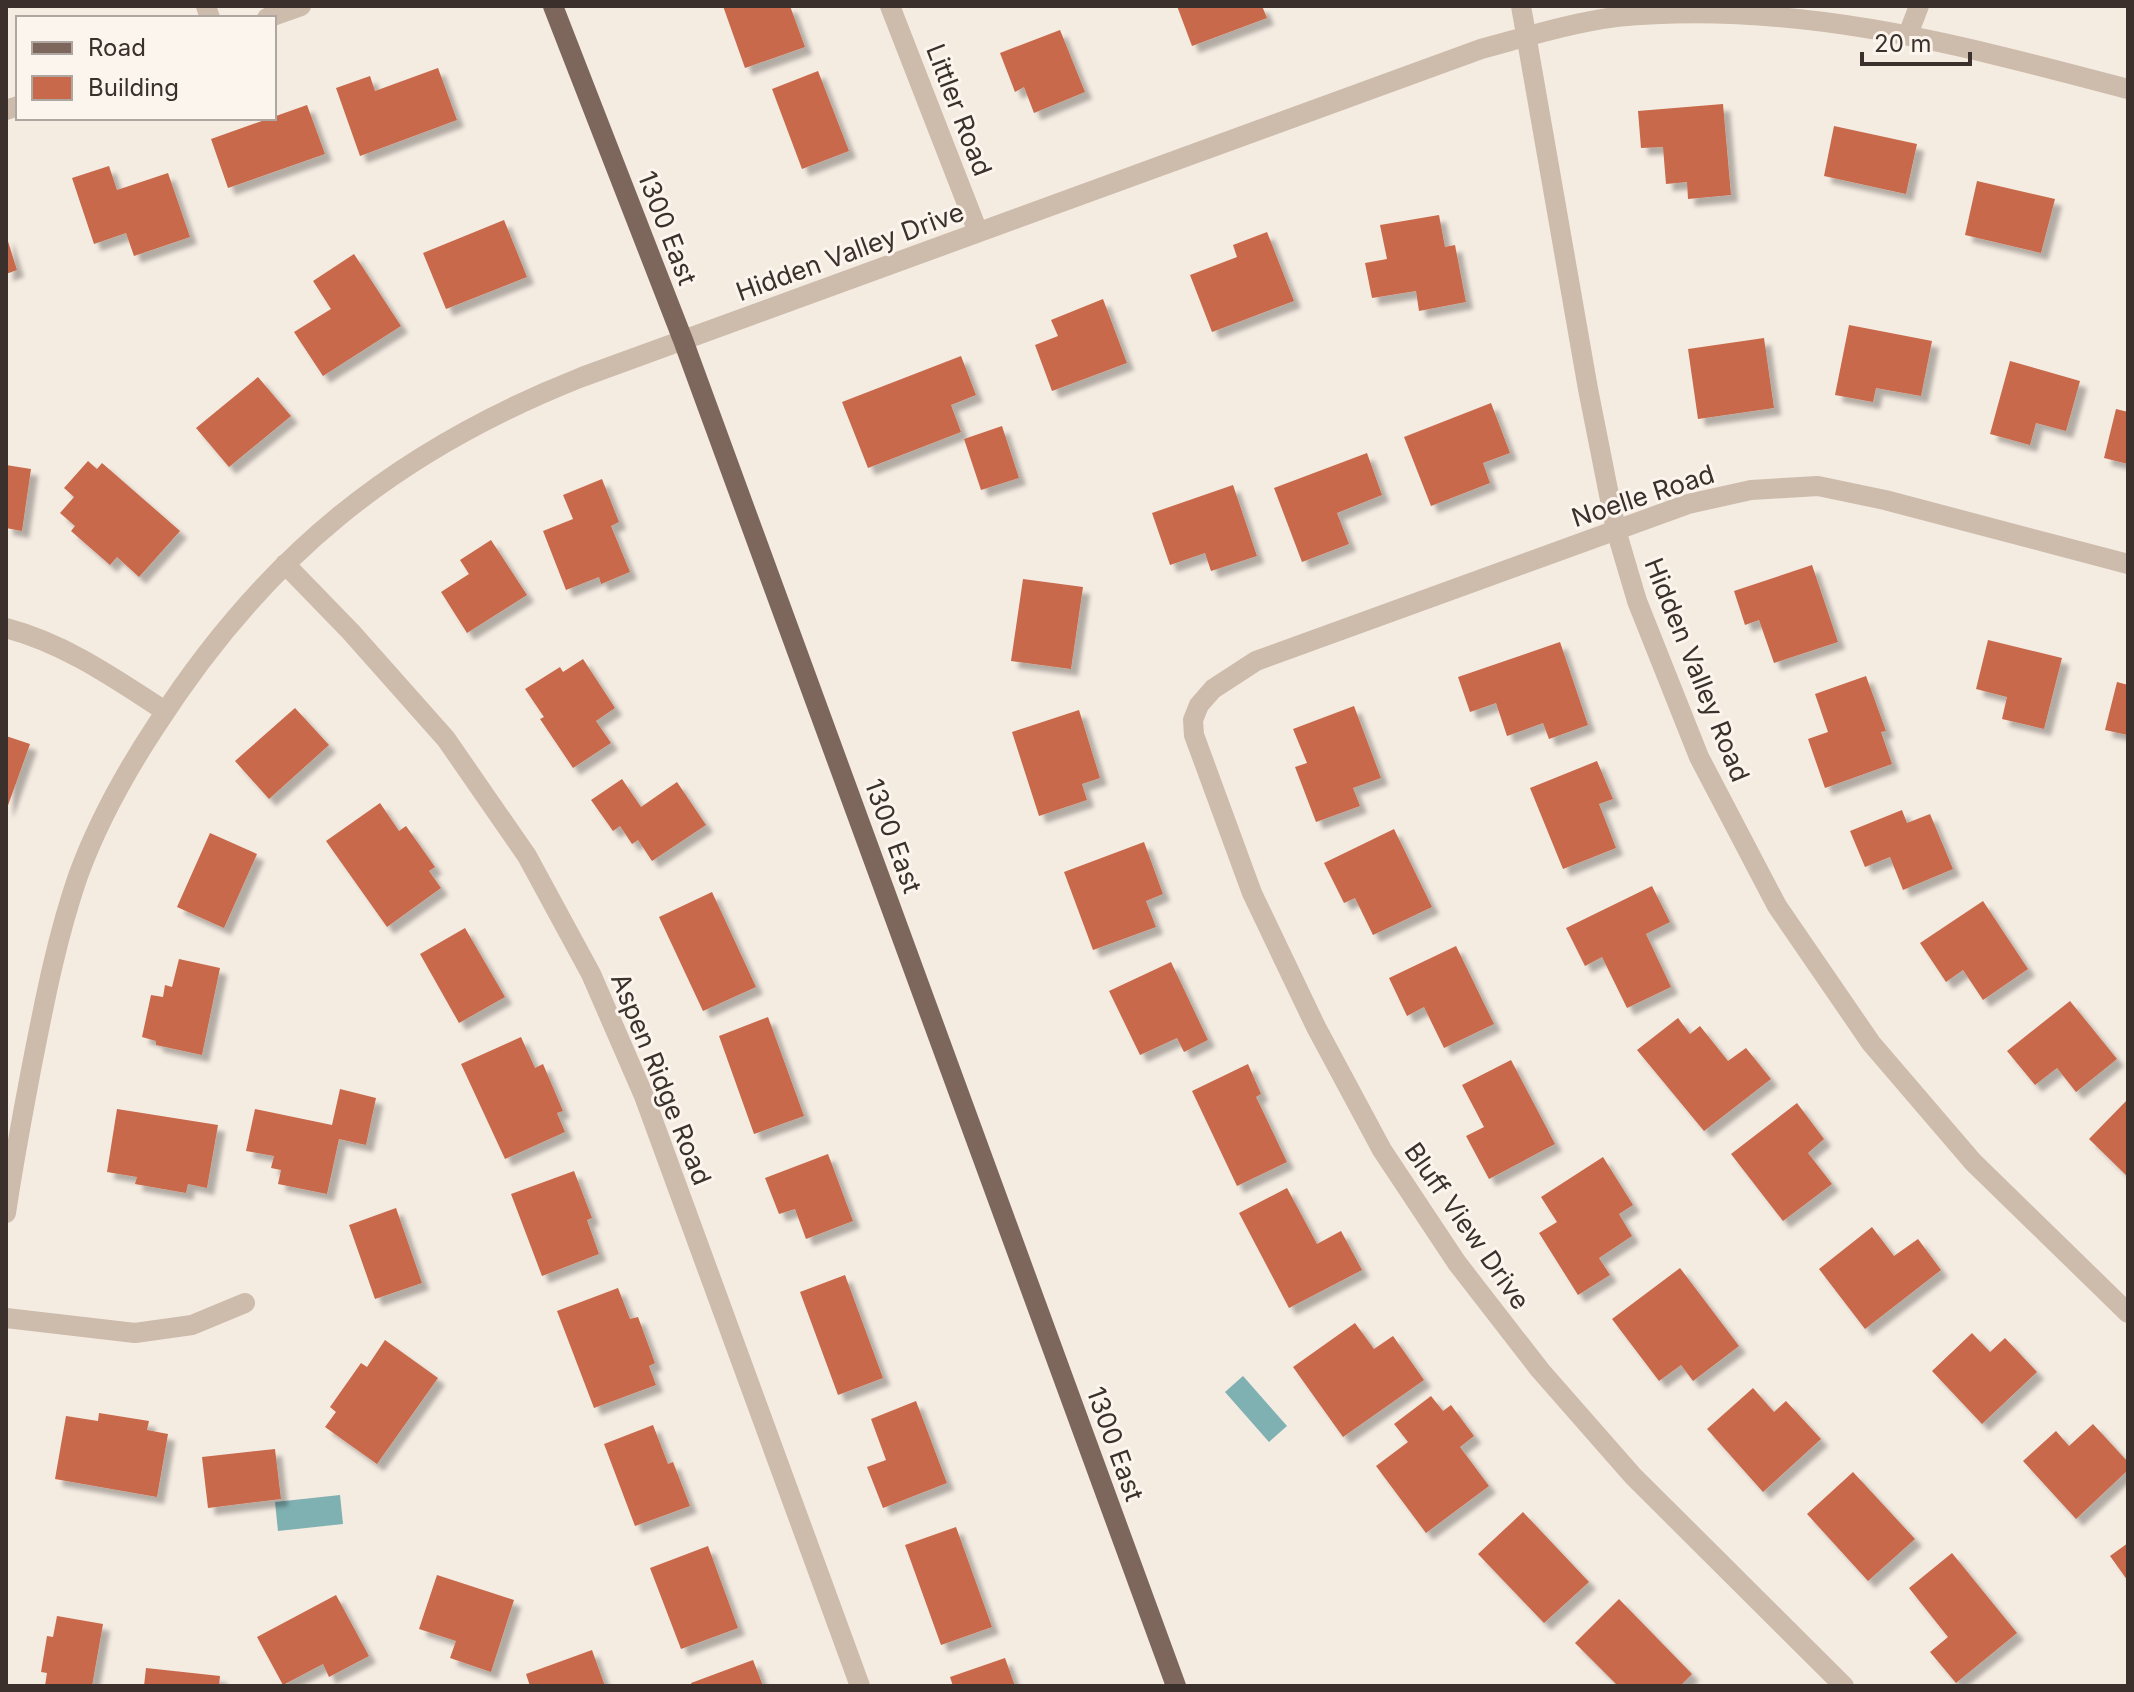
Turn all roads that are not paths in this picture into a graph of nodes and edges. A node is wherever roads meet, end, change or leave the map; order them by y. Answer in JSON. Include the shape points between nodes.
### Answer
{"nodes":[{"id":1,"x":301,"y":6,"type":"edge"},
{"id":2,"x":553,"y":6,"type":"edge"},
{"id":3,"x":890,"y":6,"type":"edge"},
{"id":4,"x":1521,"y":6,"type":"edge"},
{"id":5,"x":1919,"y":6,"type":"edge"},
{"id":6,"x":273,"y":16,"type":"edge"},
{"id":7,"x":1909,"y":32,"type":"junction"},
{"id":8,"x":1527,"y":36,"type":"junction"},
{"id":9,"x":2128,"y":89,"type":"edge"},
{"id":10,"x":978,"y":232,"type":"junction"},
{"id":11,"x":683,"y":340,"type":"junction"},
{"id":12,"x":1616,"y":530,"type":"junction"},
{"id":13,"x":285,"y":564,"type":"junction"},
{"id":14,"x":2128,"y":564,"type":"edge"},
{"id":15,"x":6,"y":628,"type":"edge"},
{"id":16,"x":1199,"y":705,"type":"joint"},
{"id":17,"x":165,"y":711,"type":"junction"},
{"id":18,"x":11,"y":1139,"type":"edge"},
{"id":19,"x":6,"y":1213,"type":"edge"},
{"id":20,"x":245,"y":1303,"type":"dead end"},
{"id":21,"x":2128,"y":1313,"type":"edge"},
{"id":22,"x":6,"y":1318,"type":"edge"},
{"id":23,"x":860,"y":1686,"type":"edge"},
{"id":24,"x":1176,"y":1686,"type":"edge"},
{"id":25,"x":1844,"y":1686,"type":"edge"}],
"edges":[{"from":1,"to":6,"type":"street"},
{"from":2,"to":11,"type":"main road","name":"1300 East"},
{"from":3,"to":10,"type":"street","name":"Littler Road"},
{"from":4,"to":8,"type":"street","name":"Hidden Valley Road"},
{"from":5,"to":7,"type":"street"},
{"from":7,"to":8,"type":"street","name":"Hidden Valley Drive","via":[[1814,14],[1714,9],[1618,16]]},
{"from":7,"to":9,"type":"street","name":"Hidden Valley Drive"},
{"from":8,"to":10,"type":"street","name":"Hidden Valley Drive"},
{"from":8,"to":12,"type":"street","name":"Hidden Valley Road"},
{"from":10,"to":11,"type":"street","name":"Hidden Valley Drive"},
{"from":11,"to":13,"type":"street","name":"Hidden Valley Drive","via":[[528,398],[439,445],[345,511]]},
{"from":11,"to":24,"type":"main road","name":"1300 East"},
{"from":12,"to":14,"type":"street","name":"Noelle Road","via":[[1688,504],[1751,490],[1818,486]]},
{"from":12,"to":16,"type":"street","name":"Noelle Road","via":[[1256,661],[1213,689]]},
{"from":12,"to":21,"type":"street","name":"Hidden Valley Road","via":[[1637,601],[1699,757],[1777,906],[1871,1043],[1973,1162]]},
{"from":13,"to":17,"type":"street","name":"Hidden Valley Drive","via":[[203,656]]},
{"from":13,"to":23,"type":"street","name":"Aspen Ridge Road","via":[[446,739],[527,856],[591,974],[644,1096]]},
{"from":15,"to":17,"type":"street","via":[[95,664]]},
{"from":16,"to":25,"type":"street","name":"Bluff View Drive","via":[[1194,735],[1252,893],[1382,1150],[1457,1263],[1540,1370],[1633,1476]]},
{"from":17,"to":18,"type":"street","name":"Hidden Valley Drive","via":[[105,814],[79,874]]},
{"from":18,"to":19,"type":"street","name":"Hidden Valley Drive"},
{"from":20,"to":22,"type":"street","via":[[192,1325],[135,1333]]}]}
